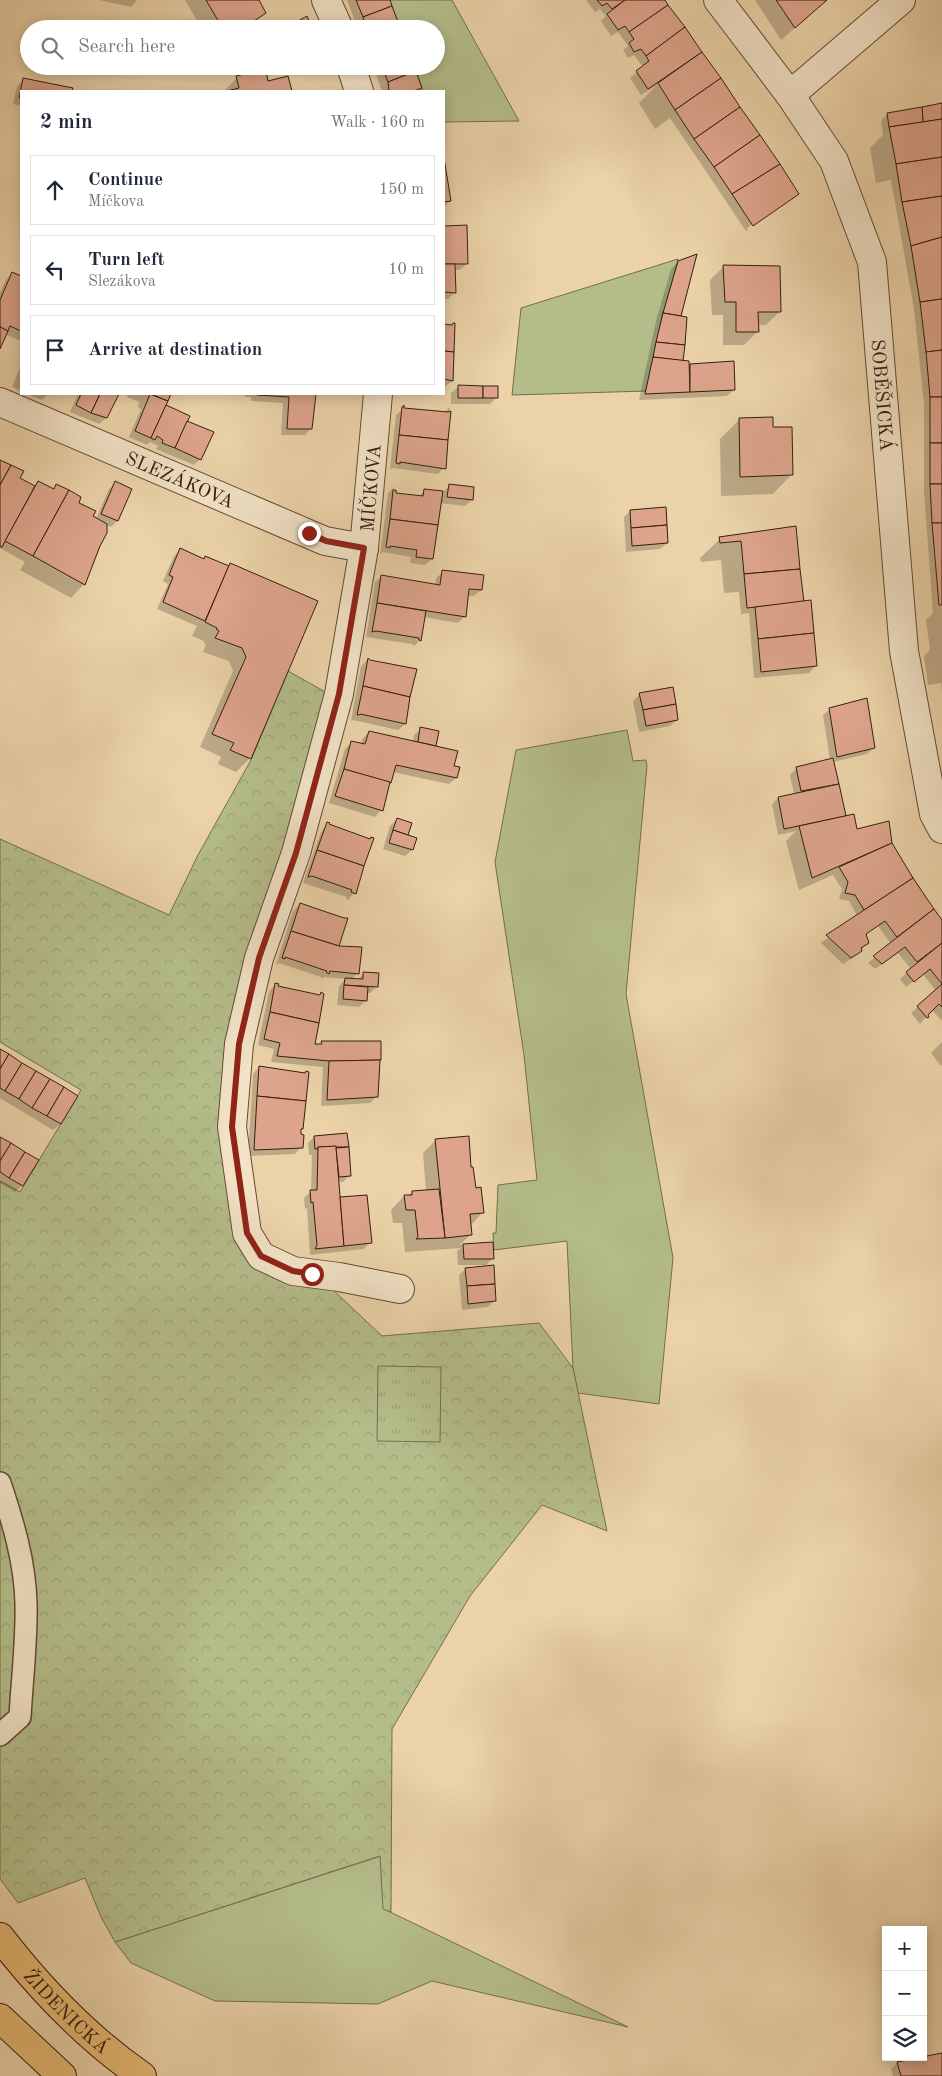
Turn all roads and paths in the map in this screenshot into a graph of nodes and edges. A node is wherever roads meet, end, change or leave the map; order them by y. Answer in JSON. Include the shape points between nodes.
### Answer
{"nodes":[{"id":1,"x":326,"y":0,"type":"edge"},
{"id":2,"x":718,"y":0,"type":"edge"},
{"id":3,"x":901,"y":0,"type":"edge"},
{"id":4,"x":335,"y":20,"type":"edge"},
{"id":5,"x":354,"y":75,"type":"edge"},
{"id":6,"x":359,"y":90,"type":"edge"},
{"id":7,"x":790,"y":95,"type":"junction"},
{"id":8,"x":378,"y":395,"type":"edge"},
{"id":9,"x":0,"y":402,"type":"edge"},
{"id":10,"x":364,"y":548,"type":"junction"},
{"id":11,"x":942,"y":829,"type":"edge"},
{"id":12,"x":400,"y":1290,"type":"dead end"},
{"id":13,"x":0,"y":1483,"type":"edge"},
{"id":14,"x":0,"y":1735,"type":"edge"},
{"id":15,"x":0,"y":1937,"type":"edge"},
{"id":16,"x":0,"y":2018,"type":"edge"},
{"id":17,"x":62,"y":2076,"type":"edge"},
{"id":18,"x":142,"y":2076,"type":"edge"}],
"edges":[{"from":1,"to":4,"type":"street"},
{"from":2,"to":7,"type":"street","name":"SOBĚŠICKÁ"},
{"from":3,"to":7,"type":"street"},
{"from":5,"to":6,"type":"street"},
{"from":7,"to":11,"type":"street","name":"SOBĚŠICKÁ","via":[[834,161],[872,262],[904,651],[934,814]]},
{"from":8,"to":10,"type":"street","name":"MÍČKOVA"},
{"from":9,"to":10,"type":"street","name":"SLEZÁKOVA","via":[[326,541]]},
{"from":10,"to":12,"type":"street","name":"MÍČKOVA","via":[[339,694],[296,853],[259,958],[243,1025],[232,1127],[247,1233],[261,1256],[293,1271]]},
{"from":13,"to":14,"type":"lane","via":[[20,1551],[26,1602],[20,1717]]},
{"from":15,"to":18,"type":"highway","name":"ŽIDENICKÁ","via":[[58,2005],[94,2039]]},
{"from":16,"to":17,"type":"highway"}]}
